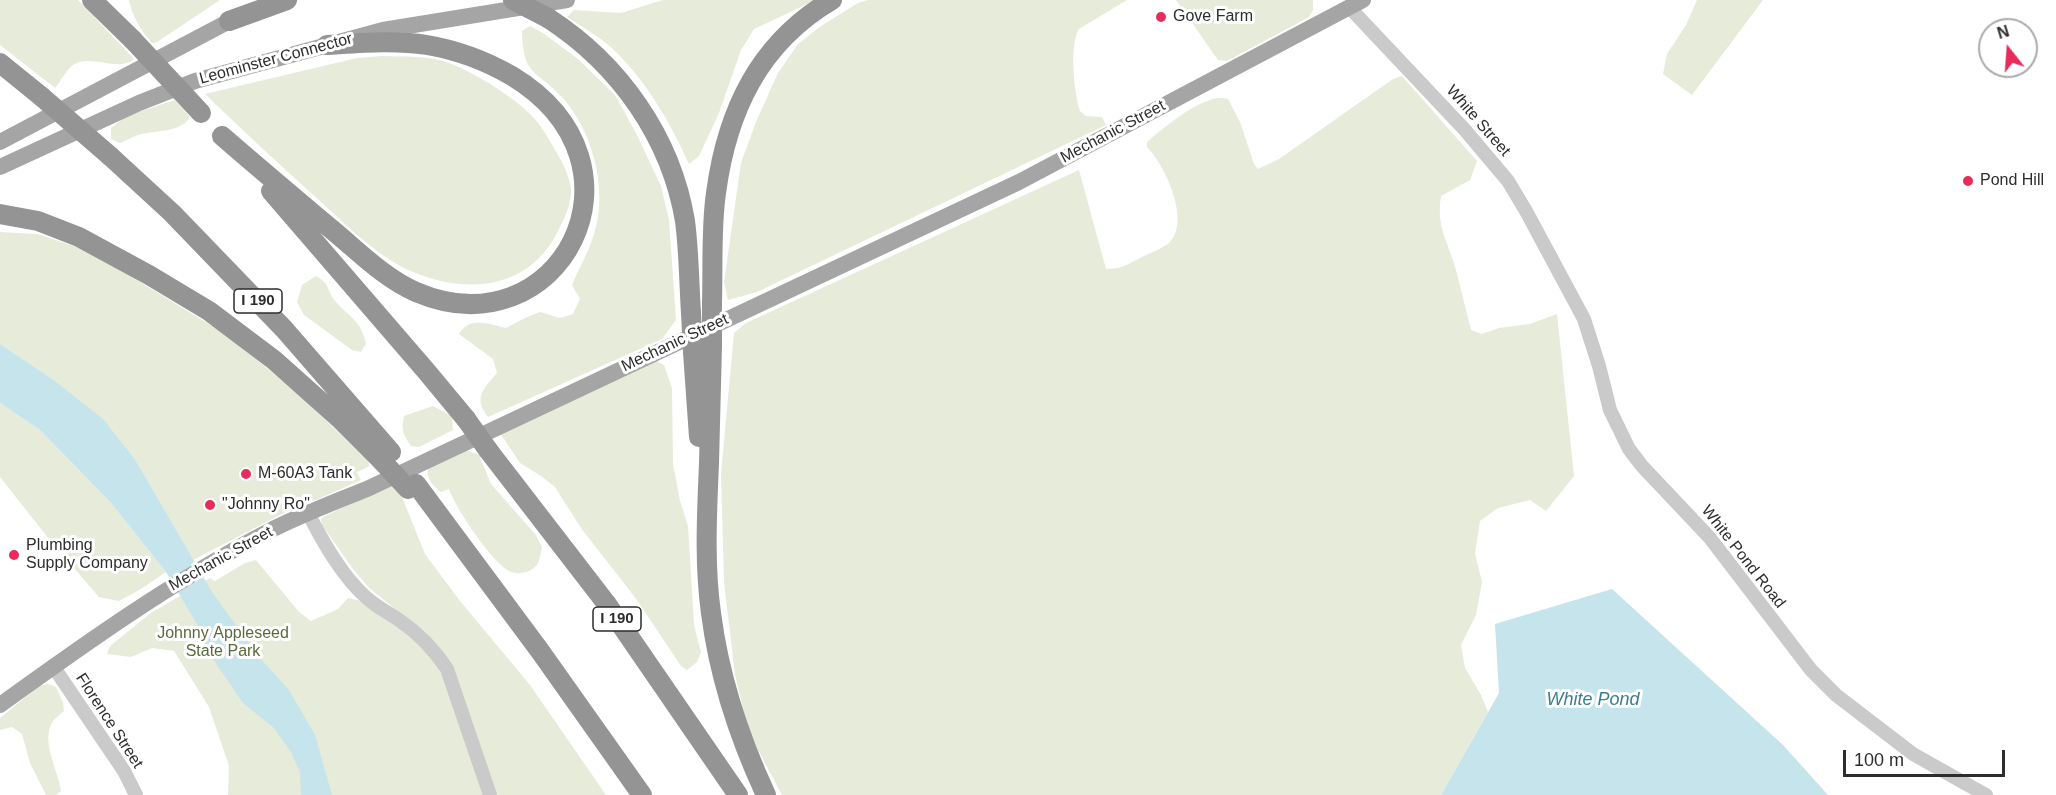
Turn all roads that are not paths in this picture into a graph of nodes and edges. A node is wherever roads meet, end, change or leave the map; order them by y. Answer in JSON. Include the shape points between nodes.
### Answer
{"nodes":[{"id":1,"x":92,"y":0,"type":"edge"},
{"id":2,"x":271,"y":0,"type":"edge"},
{"id":3,"x":287,"y":0,"type":"edge"},
{"id":4,"x":513,"y":0,"type":"edge"},
{"id":5,"x":567,"y":0,"type":"edge"},
{"id":6,"x":832,"y":0,"type":"edge"},
{"id":7,"x":1356,"y":4,"type":"edge"},
{"id":8,"x":229,"y":21,"type":"junction"},
{"id":9,"x":327,"y":45,"type":"junction"},
{"id":10,"x":0,"y":63,"type":"edge"},
{"id":11,"x":0,"y":68,"type":"edge"},
{"id":12,"x":24,"y":82,"type":"junction"},
{"id":13,"x":222,"y":136,"type":"junction"},
{"id":14,"x":0,"y":142,"type":"edge"},
{"id":15,"x":0,"y":167,"type":"edge"},
{"id":16,"x":0,"y":214,"type":"edge"},
{"id":17,"x":1558,"y":274,"type":"joint"},
{"id":18,"x":389,"y":460,"type":"junction"},
{"id":19,"x":308,"y":513,"type":"junction"},
{"id":20,"x":706,"y":529,"type":"junction"},
{"id":21,"x":53,"y":666,"type":"junction"},
{"id":22,"x":0,"y":705,"type":"edge"},
{"id":23,"x":136,"y":795,"type":"edge"},
{"id":24,"x":490,"y":795,"type":"edge"},
{"id":25,"x":642,"y":795,"type":"edge"},
{"id":26,"x":738,"y":795,"type":"edge"},
{"id":27,"x":766,"y":795,"type":"edge"},
{"id":28,"x":1986,"y":795,"type":"edge"}],
"edges":[{"from":1,"to":13,"type":"highway","number":"I 190","bridge":true},
{"from":2,"to":8,"type":"main road"},
{"from":3,"to":8,"type":"highway"},
{"from":4,"to":20,"type":"highway","bridge":true,"via":[[548,18],[612,71],[638,104],[674,178],[683,213]]},
{"from":5,"to":9,"type":"main road","name":"Leominster Connector","via":[[383,30]]},
{"from":6,"to":20,"type":"highway","bridge":true,"via":[[805,17],[775,45],[753,78],[728,136],[716,194]]},
{"from":7,"to":17,"type":"street","name":"White Street","via":[[1486,153],[1526,211]]},
{"from":7,"to":19,"type":"main road","name":"Mechanic Street","via":[[1019,182],[368,489]]},
{"from":8,"to":14,"type":"main road"},
{"from":9,"to":13,"type":"highway","via":[[404,42],[448,50],[504,72],[548,104],[575,142],[585,187],[578,228],[551,270],[527,289],[493,301],[458,303],[416,292],[364,257]]},
{"from":9,"to":15,"type":"main road","name":"Leominster Connector","via":[[167,91]]},
{"from":10,"to":12,"type":"highway","number":"I 190"},
{"from":11,"to":12,"type":"highway"},
{"from":12,"to":18,"type":"highway","number":"I 190","bridge":true,"via":[[172,213],[284,329]]},
{"from":13,"to":26,"type":"highway","number":"I 190","bridge":true,"via":[[466,419],[606,603]]},
{"from":16,"to":18,"type":"highway","via":[[38,221],[71,234],[115,255],[209,311],[274,360]]},
{"from":17,"to":28,"type":"street","name":"White Pond Road","via":[[1584,319],[1610,410],[1635,459],[1705,533],[1826,687],[1912,754]]},
{"from":18,"to":25,"type":"highway","number":"I 190","via":[[540,651]]},
{"from":19,"to":21,"type":"main road","name":"Mechanic Street","via":[[218,559]]},
{"from":19,"to":24,"type":"street","via":[[357,589],[418,635],[442,661]]},
{"from":20,"to":27,"type":"highway","via":[[710,612],[720,665],[738,728]]},
{"from":21,"to":22,"type":"main road","name":"Mechanic Street"},
{"from":21,"to":23,"type":"street","name":"Florence Street"}]}
